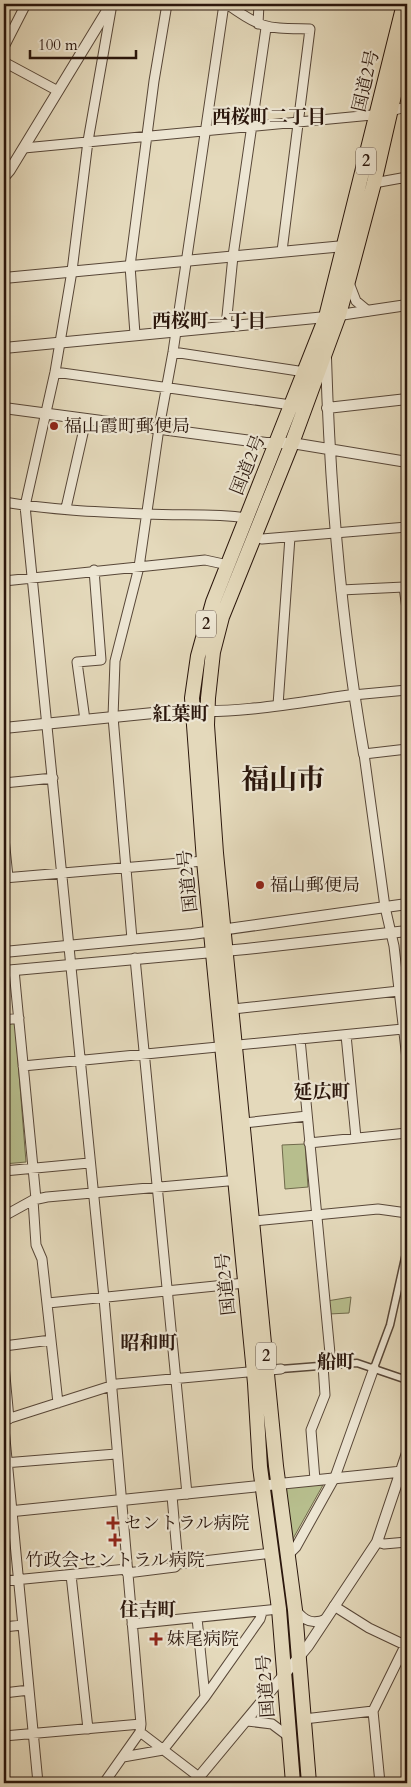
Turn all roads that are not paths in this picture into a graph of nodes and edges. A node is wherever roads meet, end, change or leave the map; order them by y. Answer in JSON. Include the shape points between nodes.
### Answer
{"nodes":[{"id":1,"x":26,"y":4,"type":"edge"},
{"id":2,"x":112,"y":4,"type":"edge"},
{"id":3,"x":167,"y":4,"type":"edge"},
{"id":4,"x":225,"y":4,"type":"edge"},
{"id":5,"x":259,"y":4,"type":"edge"},
{"id":6,"x":404,"y":4,"type":"edge"},
{"id":7,"x":262,"y":26,"type":"junction"},
{"id":8,"x":407,"y":39,"type":"edge"},
{"id":9,"x":4,"y":48,"type":"edge"},
{"id":10,"x":406,"y":53,"type":"edge"},
{"id":11,"x":4,"y":62,"type":"edge"},
{"id":12,"x":58,"y":91,"type":"junction"},
{"id":13,"x":407,"y":107,"type":"edge"},
{"id":14,"x":383,"y":113,"type":"junction"},
{"id":15,"x":298,"y":122,"type":"junction"},
{"id":16,"x":251,"y":127,"type":"junction"},
{"id":17,"x":205,"y":131,"type":"junction"},
{"id":18,"x":148,"y":137,"type":"junction"},
{"id":19,"x":88,"y":141,"type":"junction"},
{"id":20,"x":24,"y":148,"type":"junction"},
{"id":21,"x":4,"y":177,"type":"edge"},
{"id":22,"x":406,"y":177,"type":"edge"},
{"id":23,"x":374,"y":182,"type":"junction"},
{"id":24,"x":407,"y":192,"type":"edge"},
{"id":25,"x":344,"y":246,"type":"junction"},
{"id":26,"x":282,"y":251,"type":"junction"},
{"id":27,"x":233,"y":256,"type":"junction"},
{"id":28,"x":186,"y":260,"type":"junction"},
{"id":29,"x":130,"y":266,"type":"junction"},
{"id":30,"x":72,"y":271,"type":"junction"},
{"id":31,"x":4,"y":278,"type":"edge"},
{"id":32,"x":348,"y":281,"type":"junction"},
{"id":33,"x":407,"y":305,"type":"edge"},
{"id":34,"x":368,"y":311,"type":"junction"},
{"id":35,"x":333,"y":316,"type":"junction"},
{"id":36,"x":226,"y":326,"type":"junction"},
{"id":37,"x":176,"y":331,"type":"junction"},
{"id":38,"x":135,"y":334,"type":"junction"},
{"id":39,"x":59,"y":342,"type":"junction"},
{"id":40,"x":4,"y":348,"type":"edge"},
{"id":41,"x":173,"y":352,"type":"junction"},
{"id":42,"x":326,"y":352,"type":"junction"},
{"id":43,"x":55,"y":372,"type":"junction"},
{"id":44,"x":305,"y":372,"type":"junction"},
{"id":45,"x":166,"y":387,"type":"junction"},
{"id":46,"x":407,"y":399,"type":"edge"},
{"id":47,"x":291,"y":405,"type":"junction"},
{"id":48,"x":4,"y":408,"type":"edge"},
{"id":49,"x":327,"y":408,"type":"junction"},
{"id":50,"x":46,"y":414,"type":"junction"},
{"id":51,"x":86,"y":420,"type":"junction"},
{"id":52,"x":159,"y":428,"type":"junction"},
{"id":53,"x":292,"y":443,"type":"junction"},
{"id":54,"x":277,"y":444,"type":"junction"},
{"id":55,"x":328,"y":450,"type":"junction"},
{"id":56,"x":407,"y":462,"type":"edge"},
{"id":57,"x":4,"y":502,"type":"edge"},
{"id":58,"x":26,"y":506,"type":"junction"},
{"id":59,"x":66,"y":508,"type":"junction"},
{"id":60,"x":146,"y":514,"type":"junction"},
{"id":61,"x":246,"y":518,"type":"junction"},
{"id":62,"x":407,"y":527,"type":"edge"},
{"id":63,"x":336,"y":533,"type":"junction"},
{"id":64,"x":254,"y":536,"type":"junction"},
{"id":65,"x":290,"y":537,"type":"junction"},
{"id":66,"x":228,"y":565,"type":"junction"},
{"id":67,"x":139,"y":567,"type":"junction"},
{"id":68,"x":94,"y":570,"type":"junction"},
{"id":69,"x":34,"y":578,"type":"junction"},
{"id":70,"x":4,"y":581,"type":"edge"},
{"id":71,"x":341,"y":590,"type":"junction"},
{"id":72,"x":407,"y":610,"type":"edge"},
{"id":73,"x":407,"y":690,"type":"edge"},
{"id":74,"x":353,"y":695,"type":"junction"},
{"id":75,"x":278,"y":704,"type":"junction"},
{"id":76,"x":192,"y":711,"type":"junction"},
{"id":77,"x":207,"y":711,"type":"junction"},
{"id":78,"x":113,"y":717,"type":"junction"},
{"id":79,"x":85,"y":720,"type":"junction"},
{"id":80,"x":48,"y":723,"type":"junction"},
{"id":81,"x":4,"y":728,"type":"edge"},
{"id":82,"x":407,"y":749,"type":"edge"},
{"id":83,"x":364,"y":754,"type":"junction"},
{"id":84,"x":53,"y":778,"type":"junction"},
{"id":85,"x":4,"y":783,"type":"edge"},
{"id":86,"x":4,"y":838,"type":"edge"},
{"id":87,"x":204,"y":860,"type":"junction"},
{"id":88,"x":126,"y":868,"type":"junction"},
{"id":89,"x":62,"y":873,"type":"junction"},
{"id":90,"x":6,"y":877,"type":"edge"},
{"id":91,"x":407,"y":904,"type":"edge"},
{"id":92,"x":385,"y":907,"type":"junction"},
{"id":93,"x":219,"y":930,"type":"junction"},
{"id":94,"x":407,"y":932,"type":"edge"},
{"id":95,"x":392,"y":934,"type":"junction"},
{"id":96,"x":132,"y":939,"type":"junction"},
{"id":97,"x":68,"y":945,"type":"junction"},
{"id":98,"x":221,"y":950,"type":"junction"},
{"id":99,"x":4,"y":952,"type":"edge"},
{"id":100,"x":135,"y":958,"type":"junction"},
{"id":101,"x":70,"y":965,"type":"junction"},
{"id":102,"x":9,"y":970,"type":"edge"},
{"id":103,"x":399,"y":991,"type":"junction"},
{"id":104,"x":233,"y":1009,"type":"junction"},
{"id":105,"x":19,"y":1018,"type":"junction"},
{"id":106,"x":4,"y":1020,"type":"edge"},
{"id":107,"x":405,"y":1028,"type":"edge"},
{"id":108,"x":346,"y":1035,"type":"junction"},
{"id":109,"x":300,"y":1040,"type":"junction"},
{"id":110,"x":230,"y":1046,"type":"junction"},
{"id":111,"x":144,"y":1056,"type":"junction"},
{"id":112,"x":407,"y":1059,"type":"edge"},
{"id":113,"x":79,"y":1061,"type":"junction"},
{"id":114,"x":23,"y":1066,"type":"junction"},
{"id":115,"x":307,"y":1116,"type":"junction"},
{"id":116,"x":244,"y":1123,"type":"junction"},
{"id":117,"x":407,"y":1133,"type":"edge"},
{"id":118,"x":356,"y":1138,"type":"junction"},
{"id":119,"x":309,"y":1143,"type":"junction"},
{"id":120,"x":89,"y":1162,"type":"junction"},
{"id":121,"x":33,"y":1168,"type":"junction"},
{"id":122,"x":4,"y":1171,"type":"edge"},
{"id":123,"x":242,"y":1179,"type":"junction"},
{"id":124,"x":158,"y":1187,"type":"junction"},
{"id":125,"x":93,"y":1193,"type":"junction"},
{"id":126,"x":34,"y":1200,"type":"junction"},
{"id":127,"x":407,"y":1213,"type":"edge"},
{"id":128,"x":316,"y":1215,"type":"junction"},
{"id":129,"x":4,"y":1216,"type":"edge"},
{"id":130,"x":254,"y":1221,"type":"junction"},
{"id":131,"x":407,"y":1249,"type":"edge"},
{"id":132,"x":245,"y":1283,"type":"junction"},
{"id":133,"x":168,"y":1291,"type":"junction"},
{"id":134,"x":104,"y":1298,"type":"junction"},
{"id":135,"x":48,"y":1303,"type":"junction"},
{"id":136,"x":51,"y":1340,"type":"junction"},
{"id":137,"x":4,"y":1346,"type":"edge"},
{"id":138,"x":4,"y":1365,"type":"edge"},
{"id":139,"x":327,"y":1365,"type":"junction"},
{"id":140,"x":374,"y":1368,"type":"junction"},
{"id":141,"x":268,"y":1370,"type":"junction"},
{"id":142,"x":176,"y":1380,"type":"junction"},
{"id":143,"x":407,"y":1380,"type":"edge"},
{"id":144,"x":111,"y":1386,"type":"junction"},
{"id":145,"x":58,"y":1403,"type":"junction"},
{"id":146,"x":6,"y":1419,"type":"edge"},
{"id":147,"x":4,"y":1428,"type":"edge"},
{"id":148,"x":407,"y":1453,"type":"edge"},
{"id":149,"x":116,"y":1454,"type":"junction"},
{"id":150,"x":6,"y":1463,"type":"edge"},
{"id":151,"x":404,"y":1472,"type":"edge"},
{"id":152,"x":335,"y":1478,"type":"junction"},
{"id":153,"x":315,"y":1480,"type":"junction"},
{"id":154,"x":279,"y":1483,"type":"junction"},
{"id":155,"x":263,"y":1485,"type":"junction"},
{"id":156,"x":187,"y":1494,"type":"junction"},
{"id":157,"x":172,"y":1496,"type":"junction"},
{"id":158,"x":120,"y":1500,"type":"junction"},
{"id":159,"x":7,"y":1512,"type":"edge"},
{"id":160,"x":377,"y":1542,"type":"junction"},
{"id":161,"x":407,"y":1542,"type":"edge"},
{"id":162,"x":272,"y":1553,"type":"junction"},
{"id":163,"x":288,"y":1555,"type":"junction"},
{"id":164,"x":178,"y":1564,"type":"junction"},
{"id":165,"x":127,"y":1571,"type":"junction"},
{"id":166,"x":71,"y":1575,"type":"junction"},
{"id":167,"x":18,"y":1580,"type":"junction"},
{"id":168,"x":4,"y":1581,"type":"edge"},
{"id":169,"x":334,"y":1606,"type":"junction"},
{"id":170,"x":278,"y":1609,"type":"junction"},
{"id":171,"x":295,"y":1610,"type":"junction"},
{"id":172,"x":262,"y":1612,"type":"junction"},
{"id":173,"x":196,"y":1618,"type":"junction"},
{"id":174,"x":326,"y":1619,"type":"junction"},
{"id":175,"x":132,"y":1624,"type":"junction"},
{"id":176,"x":22,"y":1625,"type":"junction"},
{"id":177,"x":4,"y":1627,"type":"edge"},
{"id":178,"x":407,"y":1645,"type":"edge"},
{"id":179,"x":299,"y":1656,"type":"junction"},
{"id":180,"x":285,"y":1675,"type":"junction"},
{"id":181,"x":29,"y":1690,"type":"junction"},
{"id":182,"x":4,"y":1692,"type":"edge"},
{"id":183,"x":205,"y":1697,"type":"junction"},
{"id":184,"x":373,"y":1711,"type":"junction"},
{"id":185,"x":304,"y":1718,"type":"junction"},
{"id":186,"x":247,"y":1721,"type":"junction"},
{"id":187,"x":141,"y":1728,"type":"junction"},
{"id":188,"x":88,"y":1729,"type":"junction"},
{"id":189,"x":33,"y":1733,"type":"junction"},
{"id":190,"x":4,"y":1736,"type":"edge"},
{"id":191,"x":288,"y":1736,"type":"junction"},
{"id":192,"x":163,"y":1750,"type":"junction"},
{"id":193,"x":123,"y":1757,"type":"junction"},
{"id":194,"x":196,"y":1780,"type":"edge"},
{"id":195,"x":38,"y":1783,"type":"edge"},
{"id":196,"x":104,"y":1783,"type":"edge"},
{"id":197,"x":293,"y":1783,"type":"edge"},
{"id":198,"x":309,"y":1783,"type":"edge"},
{"id":199,"x":380,"y":1783,"type":"edge"}],
"edges":[{"from":1,"to":9,"type":"street"},
{"from":2,"to":12,"type":"street"},
{"from":2,"to":19,"type":"street"},
{"from":3,"to":18,"type":"street"},
{"from":4,"to":7,"type":"street"},
{"from":4,"to":17,"type":"street"},
{"from":5,"to":7,"type":"street"},
{"from":6,"to":14,"type":"highway","name":"国道2号","number":"2"},
{"from":7,"to":15,"type":"street","via":[[310,29]]},
{"from":7,"to":16,"type":"street"},
{"from":8,"to":10,"type":"highway","name":"国道2号","number":"2"},
{"from":10,"to":14,"type":"highway","name":"国道2号","number":"2"},
{"from":11,"to":12,"type":"street"},
{"from":12,"to":20,"type":"street"},
{"from":13,"to":14,"type":"street"},
{"from":14,"to":15,"type":"street"},
{"from":14,"to":23,"type":"highway","name":"国道2号","number":"2"},
{"from":14,"to":25,"type":"highway","name":"国道2号","number":"2"},
{"from":15,"to":16,"type":"street"},
{"from":15,"to":26,"type":"street"},
{"from":16,"to":17,"type":"street"},
{"from":16,"to":27,"type":"street"},
{"from":17,"to":18,"type":"street"},
{"from":17,"to":28,"type":"street"},
{"from":18,"to":19,"type":"street"},
{"from":18,"to":29,"type":"street"},
{"from":19,"to":20,"type":"street"},
{"from":19,"to":30,"type":"street"},
{"from":20,"to":21,"type":"street"},
{"from":22,"to":23,"type":"street"},
{"from":22,"to":24,"type":"street"},
{"from":23,"to":32,"type":"highway","name":"国道2号","number":"2"},
{"from":25,"to":26,"type":"street"},
{"from":25,"to":35,"type":"highway","name":"国道2号","number":"2"},
{"from":26,"to":27,"type":"street"},
{"from":27,"to":28,"type":"street"},
{"from":27,"to":36,"type":"street"},
{"from":28,"to":29,"type":"street"},
{"from":28,"to":37,"type":"street"},
{"from":29,"to":30,"type":"street"},
{"from":29,"to":38,"type":"street"},
{"from":30,"to":31,"type":"street"},
{"from":30,"to":39,"type":"street"},
{"from":32,"to":34,"type":"street","via":[[356,301]]},
{"from":32,"to":35,"type":"highway","name":"国道2号","number":"2"},
{"from":33,"to":34,"type":"street"},
{"from":34,"to":35,"type":"street"},
{"from":35,"to":36,"type":"street"},
{"from":35,"to":42,"type":"highway","name":"国道2号","number":"2"},
{"from":35,"to":44,"type":"highway","name":"国道2号","number":"2"},
{"from":36,"to":37,"type":"street"},
{"from":37,"to":38,"type":"street"},
{"from":37,"to":41,"type":"street"},
{"from":38,"to":39,"type":"street"},
{"from":39,"to":40,"type":"street"},
{"from":39,"to":43,"type":"street"},
{"from":41,"to":44,"type":"street"},
{"from":41,"to":45,"type":"street"},
{"from":42,"to":49,"type":"street"},
{"from":42,"to":53,"type":"highway","name":"国道2号","number":"2"},
{"from":43,"to":45,"type":"street"},
{"from":43,"to":50,"type":"street"},
{"from":44,"to":47,"type":"highway","name":"国道2号","number":"2"},
{"from":45,"to":47,"type":"street"},
{"from":45,"to":52,"type":"street"},
{"from":46,"to":49,"type":"street"},
{"from":47,"to":54,"type":"highway","name":"国道2号","number":"2"},
{"from":48,"to":50,"type":"street"},
{"from":49,"to":55,"type":"street"},
{"from":50,"to":51,"type":"street"},
{"from":50,"to":58,"type":"street"},
{"from":51,"to":52,"type":"street"},
{"from":51,"to":59,"type":"street"},
{"from":52,"to":54,"type":"street"},
{"from":52,"to":60,"type":"street"},
{"from":53,"to":54,"type":"street"},
{"from":53,"to":55,"type":"street"},
{"from":53,"to":64,"type":"highway","name":"国道2号","number":"2"},
{"from":54,"to":61,"type":"highway","name":"国道2号","number":"2"},
{"from":55,"to":56,"type":"street"},
{"from":55,"to":63,"type":"street"},
{"from":57,"to":58,"type":"street"},
{"from":58,"to":59,"type":"street"},
{"from":58,"to":69,"type":"street"},
{"from":59,"to":60,"type":"street"},
{"from":60,"to":61,"type":"street"},
{"from":60,"to":67,"type":"street"},
{"from":61,"to":66,"type":"highway","name":"国道2号","number":"2"},
{"from":62,"to":63,"type":"street"},
{"from":63,"to":65,"type":"street"},
{"from":63,"to":71,"type":"street"},
{"from":64,"to":65,"type":"street","via":[[262,539]]},
{"from":64,"to":77,"type":"highway","name":"国道2号","number":"2","via":[[222,617],[213,652]]},
{"from":65,"to":75,"type":"street"},
{"from":66,"to":67,"type":"street","via":[[205,560]]},
{"from":66,"to":76,"type":"highway","name":"国道2号","number":"2","via":[[213,602],[198,656]]},
{"from":67,"to":68,"type":"street"},
{"from":67,"to":78,"type":"street","via":[[115,661]]},
{"from":68,"to":69,"type":"street"},
{"from":68,"to":79,"type":"street","via":[[101,660],[78,662]]},
{"from":69,"to":70,"type":"street"},
{"from":69,"to":80,"type":"street"},
{"from":71,"to":72,"type":"street","via":[[404,587]]},
{"from":71,"to":74,"type":"street"},
{"from":73,"to":74,"type":"street"},
{"from":74,"to":75,"type":"street"},
{"from":74,"to":83,"type":"street"},
{"from":75,"to":77,"type":"street"},
{"from":76,"to":77,"type":"street"},
{"from":76,"to":78,"type":"street"},
{"from":76,"to":87,"type":"highway","name":"国道2号","number":"2"},
{"from":77,"to":93,"type":"highway","name":"国道2号","number":"2"},
{"from":78,"to":79,"type":"street"},
{"from":78,"to":88,"type":"street"},
{"from":79,"to":80,"type":"street"},
{"from":80,"to":81,"type":"street"},
{"from":80,"to":84,"type":"street"},
{"from":82,"to":83,"type":"street"},
{"from":83,"to":92,"type":"street"},
{"from":84,"to":85,"type":"street"},
{"from":84,"to":89,"type":"street"},
{"from":86,"to":90,"type":"street"},
{"from":87,"to":88,"type":"street"},
{"from":87,"to":93,"type":"highway","name":"国道2号","number":"2"},
{"from":88,"to":89,"type":"street"},
{"from":88,"to":96,"type":"street"},
{"from":89,"to":90,"type":"street"},
{"from":89,"to":97,"type":"street"},
{"from":91,"to":92,"type":"street"},
{"from":92,"to":93,"type":"street"},
{"from":92,"to":95,"type":"street"},
{"from":93,"to":96,"type":"street"},
{"from":93,"to":98,"type":"highway","name":"国道2号","number":"2"},
{"from":94,"to":95,"type":"street"},
{"from":95,"to":98,"type":"street"},
{"from":95,"to":103,"type":"street"},
{"from":96,"to":97,"type":"street"},
{"from":97,"to":99,"type":"street"},
{"from":97,"to":101,"type":"street"},
{"from":98,"to":100,"type":"street"},
{"from":98,"to":104,"type":"highway","name":"国道2号","number":"2"},
{"from":98,"to":110,"type":"highway","name":"国道2号","number":"2"},
{"from":100,"to":101,"type":"street"},
{"from":100,"to":111,"type":"street"},
{"from":101,"to":102,"type":"street"},
{"from":101,"to":113,"type":"street"},
{"from":102,"to":105,"type":"street"},
{"from":103,"to":104,"type":"street"},
{"from":103,"to":107,"type":"street"},
{"from":104,"to":110,"type":"highway","name":"国道2号","number":"2"},
{"from":105,"to":106,"type":"street"},
{"from":105,"to":114,"type":"street"},
{"from":107,"to":108,"type":"street"},
{"from":107,"to":112,"type":"street"},
{"from":108,"to":109,"type":"street"},
{"from":108,"to":118,"type":"street"},
{"from":109,"to":110,"type":"street"},
{"from":109,"to":115,"type":"street"},
{"from":110,"to":111,"type":"street"},
{"from":110,"to":116,"type":"highway","name":"国道2号","number":"2"},
{"from":110,"to":123,"type":"highway","name":"国道2号","number":"2"},
{"from":111,"to":113,"type":"street"},
{"from":111,"to":124,"type":"street"},
{"from":113,"to":114,"type":"street"},
{"from":113,"to":120,"type":"street"},
{"from":114,"to":121,"type":"street"},
{"from":115,"to":116,"type":"street"},
{"from":115,"to":119,"type":"street"},
{"from":116,"to":123,"type":"highway","name":"国道2号","number":"2"},
{"from":117,"to":118,"type":"street"},
{"from":118,"to":119,"type":"street"},
{"from":119,"to":128,"type":"street"},
{"from":120,"to":121,"type":"street"},
{"from":120,"to":125,"type":"street"},
{"from":121,"to":122,"type":"street"},
{"from":121,"to":126,"type":"street"},
{"from":123,"to":124,"type":"street"},
{"from":123,"to":130,"type":"highway","name":"国道2号","number":"2"},
{"from":123,"to":132,"type":"highway","name":"国道2号","number":"2"},
{"from":124,"to":125,"type":"street"},
{"from":124,"to":133,"type":"street"},
{"from":125,"to":126,"type":"street"},
{"from":125,"to":134,"type":"street"},
{"from":126,"to":129,"type":"street"},
{"from":126,"to":135,"type":"street","via":[[36,1245],[42,1259]]},
{"from":127,"to":128,"type":"street","via":[[378,1209]]},
{"from":128,"to":130,"type":"street"},
{"from":128,"to":139,"type":"street"},
{"from":130,"to":141,"type":"highway","name":"国道2号","number":"2"},
{"from":131,"to":140,"type":"street","via":[[390,1325]]},
{"from":132,"to":133,"type":"street"},
{"from":132,"to":141,"type":"highway","name":"国道2号","number":"2"},
{"from":133,"to":134,"type":"street"},
{"from":133,"to":142,"type":"street"},
{"from":134,"to":135,"type":"street"},
{"from":134,"to":144,"type":"street"},
{"from":135,"to":136,"type":"street"},
{"from":136,"to":137,"type":"street"},
{"from":136,"to":145,"type":"street"},
{"from":138,"to":146,"type":"street"},
{"from":139,"to":140,"type":"street","via":[[357,1363]]},
{"from":139,"to":141,"type":"street"},
{"from":139,"to":153,"type":"street","via":[[325,1394],[311,1430]]},
{"from":140,"to":143,"type":"street"},
{"from":140,"to":152,"type":"street"},
{"from":141,"to":142,"type":"street"},
{"from":141,"to":154,"type":"highway","name":"国道2号","number":"2"},
{"from":141,"to":155,"type":"highway","name":"国道2号","number":"2"},
{"from":142,"to":144,"type":"street"},
{"from":142,"to":156,"type":"street"},
{"from":144,"to":145,"type":"street"},
{"from":144,"to":149,"type":"street"},
{"from":145,"to":146,"type":"street"},
{"from":147,"to":150,"type":"street"},
{"from":148,"to":151,"type":"street"},
{"from":149,"to":150,"type":"street"},
{"from":149,"to":158,"type":"street"},
{"from":150,"to":159,"type":"street"},
{"from":151,"to":152,"type":"street"},
{"from":151,"to":160,"type":"street"},
{"from":152,"to":153,"type":"street"},
{"from":152,"to":163,"type":"street","via":[[296,1547]]},
{"from":153,"to":154,"type":"street"},
{"from":154,"to":155,"type":"street"},
{"from":154,"to":163,"type":"highway","name":"国道2号","number":"2"},
{"from":155,"to":156,"type":"street"},
{"from":155,"to":162,"type":"highway","name":"国道2号","number":"2"},
{"from":156,"to":157,"type":"street"},
{"from":157,"to":158,"type":"street"},
{"from":157,"to":164,"type":"street"},
{"from":158,"to":159,"type":"street"},
{"from":158,"to":165,"type":"street"},
{"from":159,"to":167,"type":"street"},
{"from":160,"to":161,"type":"street"},
{"from":160,"to":169,"type":"street"},
{"from":162,"to":164,"type":"street"},
{"from":162,"to":170,"type":"highway","name":"国道2号","number":"2"},
{"from":163,"to":171,"type":"highway","name":"国道2号","number":"2"},
{"from":164,"to":165,"type":"street","via":[[175,1567]]},
{"from":165,"to":166,"type":"street"},
{"from":165,"to":175,"type":"street"},
{"from":166,"to":167,"type":"street"},
{"from":166,"to":188,"type":"street"},
{"from":167,"to":168,"type":"street"},
{"from":167,"to":176,"type":"street"},
{"from":169,"to":174,"type":"street"},
{"from":169,"to":178,"type":"street","via":[[369,1628]]},
{"from":170,"to":172,"type":"street"},
{"from":170,"to":180,"type":"highway","name":"国道2号","number":"2"},
{"from":171,"to":174,"type":"street","via":[[308,1622]]},
{"from":171,"to":179,"type":"highway","name":"国道2号","number":"2"},
{"from":172,"to":173,"type":"street"},
{"from":172,"to":183,"type":"street","via":[[260,1620]]},
{"from":173,"to":175,"type":"street"},
{"from":173,"to":183,"type":"street"},
{"from":174,"to":179,"type":"street"},
{"from":175,"to":187,"type":"street"},
{"from":176,"to":177,"type":"street"},
{"from":176,"to":181,"type":"street"},
{"from":178,"to":184,"type":"street"},
{"from":179,"to":180,"type":"street"},
{"from":179,"to":185,"type":"highway","name":"国道2号","number":"2"},
{"from":180,"to":186,"type":"street"},
{"from":180,"to":191,"type":"highway","name":"国道2号","number":"2"},
{"from":181,"to":182,"type":"street"},
{"from":181,"to":189,"type":"street"},
{"from":183,"to":192,"type":"street"},
{"from":184,"to":185,"type":"street"},
{"from":184,"to":199,"type":"street"},
{"from":185,"to":198,"type":"highway","name":"国道2号","number":"2"},
{"from":186,"to":191,"type":"street","via":[[272,1724]]},
{"from":186,"to":194,"type":"street"},
{"from":187,"to":188,"type":"street"},
{"from":187,"to":192,"type":"street"},
{"from":187,"to":193,"type":"street"},
{"from":188,"to":189,"type":"street"},
{"from":189,"to":190,"type":"street"},
{"from":189,"to":195,"type":"street"},
{"from":191,"to":197,"type":"highway","name":"国道2号","number":"2"},
{"from":192,"to":193,"type":"street"},
{"from":192,"to":194,"type":"street"},
{"from":193,"to":196,"type":"street"}]}
